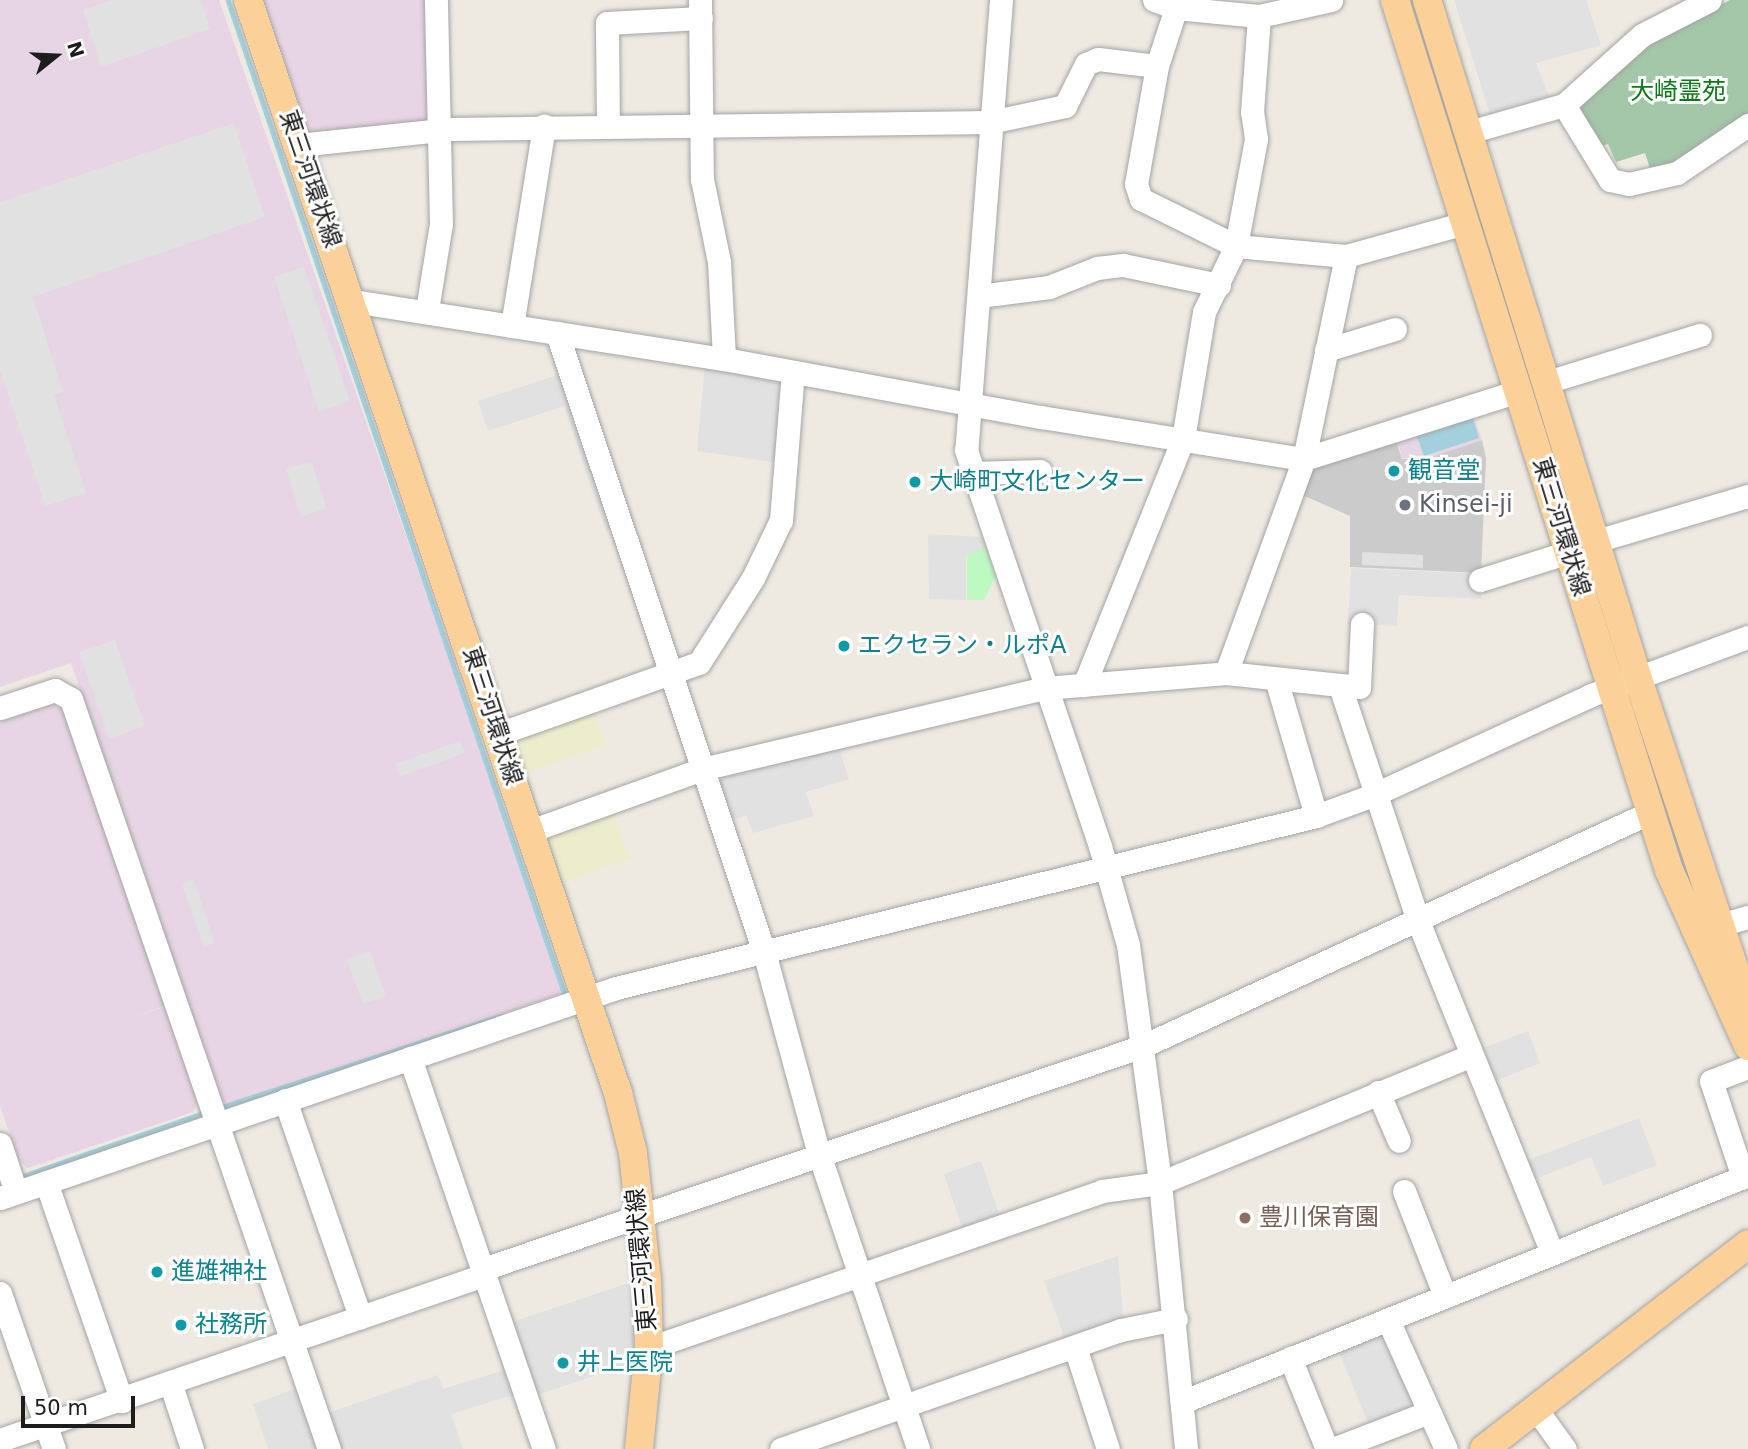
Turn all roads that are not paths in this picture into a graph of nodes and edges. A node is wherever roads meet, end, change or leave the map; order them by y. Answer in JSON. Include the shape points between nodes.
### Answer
{"nodes":[{"id":1,"x":248,"y":0,"type":"edge"},
{"id":2,"x":436,"y":0,"type":"edge"},
{"id":3,"x":1001,"y":0,"type":"edge"},
{"id":4,"x":1154,"y":0,"type":"edge"},
{"id":5,"x":1331,"y":0,"type":"edge"},
{"id":6,"x":1395,"y":0,"type":"edge"},
{"id":7,"x":1427,"y":0,"type":"edge"},
{"id":8,"x":1710,"y":0,"type":"edge"},
{"id":9,"x":1176,"y":8,"type":"junction"},
{"id":10,"x":701,"y":9,"type":"edge"},
{"id":11,"x":1259,"y":16,"type":"junction"},
{"id":12,"x":1157,"y":66,"type":"junction"},
{"id":13,"x":1564,"y":104,"type":"junction"},
{"id":14,"x":990,"y":122,"type":"junction"},
{"id":15,"x":1748,"y":125,"type":"edge"},
{"id":16,"x":544,"y":126,"type":"junction"},
{"id":17,"x":608,"y":127,"type":"junction"},
{"id":18,"x":701,"y":127,"type":"junction"},
{"id":19,"x":438,"y":131,"type":"junction"},
{"id":20,"x":1469,"y":132,"type":"junction"},
{"id":21,"x":298,"y":145,"type":"junction"},
{"id":22,"x":1465,"y":223,"type":"junction"},
{"id":23,"x":1236,"y":246,"type":"junction"},
{"id":24,"x":1346,"y":256,"type":"junction"},
{"id":25,"x":1219,"y":285,"type":"junction"},
{"id":26,"x":979,"y":296,"type":"junction"},
{"id":27,"x":352,"y":301,"type":"junction"},
{"id":28,"x":428,"y":310,"type":"junction"},
{"id":29,"x":512,"y":326,"type":"junction"},
{"id":30,"x":1395,"y":330,"type":"dead end"},
{"id":31,"x":557,"y":333,"type":"junction"},
{"id":32,"x":1700,"y":335,"type":"dead end"},
{"id":33,"x":1326,"y":349,"type":"junction"},
{"id":34,"x":724,"y":359,"type":"junction"},
{"id":35,"x":793,"y":372,"type":"junction"},
{"id":36,"x":1548,"y":382,"type":"junction"},
{"id":37,"x":1518,"y":391,"type":"junction"},
{"id":38,"x":969,"y":402,"type":"junction"},
{"id":39,"x":1182,"y":439,"type":"junction"},
{"id":40,"x":1304,"y":459,"type":"junction"},
{"id":41,"x":1040,"y":471,"type":"dead end"},
{"id":42,"x":972,"y":473,"type":"junction"},
{"id":43,"x":1748,"y":496,"type":"edge"},
{"id":44,"x":1596,"y":541,"type":"junction"},
{"id":45,"x":1569,"y":552,"type":"junction"},
{"id":46,"x":1480,"y":580,"type":"dead end"},
{"id":47,"x":1362,"y":624,"type":"dead end"},
{"id":48,"x":1748,"y":637,"type":"edge"},
{"id":49,"x":1226,"y":673,"type":"junction"},
{"id":50,"x":668,"y":674,"type":"junction"},
{"id":51,"x":1637,"y":676,"type":"junction"},
{"id":52,"x":1276,"y":679,"type":"junction"},
{"id":53,"x":1084,"y":685,"type":"junction"},
{"id":54,"x":1340,"y":686,"type":"junction"},
{"id":55,"x":1611,"y":687,"type":"junction"},
{"id":56,"x":1045,"y":688,"type":"junction"},
{"id":57,"x":0,"y":708,"type":"edge"},
{"id":58,"x":498,"y":734,"type":"junction"},
{"id":59,"x":702,"y":769,"type":"junction"},
{"id":60,"x":1373,"y":795,"type":"junction"},
{"id":61,"x":1651,"y":812,"type":"junction"},
{"id":62,"x":1316,"y":816,"type":"junction"},
{"id":63,"x":530,"y":831,"type":"junction"},
{"id":64,"x":1107,"y":869,"type":"junction"},
{"id":65,"x":1748,"y":917,"type":"edge"},
{"id":66,"x":1418,"y":921,"type":"junction"},
{"id":67,"x":1721,"y":925,"type":"junction"},
{"id":68,"x":764,"y":952,"type":"junction"},
{"id":69,"x":586,"y":998,"type":"junction"},
{"id":70,"x":1748,"y":1010,"type":"edge"},
{"id":71,"x":1143,"y":1046,"type":"junction"},
{"id":72,"x":1748,"y":1046,"type":"edge"},
{"id":73,"x":1472,"y":1055,"type":"junction"},
{"id":74,"x":410,"y":1058,"type":"junction"},
{"id":75,"x":1748,"y":1067,"type":"edge"},
{"id":76,"x":1378,"y":1092,"type":"junction"},
{"id":77,"x":285,"y":1100,"type":"junction"},
{"id":78,"x":217,"y":1121,"type":"junction"},
{"id":79,"x":1399,"y":1141,"type":"dead end"},
{"id":80,"x":0,"y":1144,"type":"edge"},
{"id":81,"x":819,"y":1154,"type":"junction"},
{"id":82,"x":46,"y":1182,"type":"junction"},
{"id":83,"x":1160,"y":1183,"type":"junction"},
{"id":84,"x":1404,"y":1191,"type":"dead end"},
{"id":85,"x":8,"y":1195,"type":"edge"},
{"id":86,"x":640,"y":1212,"type":"junction"},
{"id":87,"x":1748,"y":1244,"type":"edge"},
{"id":88,"x":1552,"y":1252,"type":"junction"},
{"id":89,"x":484,"y":1272,"type":"junction"},
{"id":90,"x":859,"y":1273,"type":"junction"},
{"id":91,"x":0,"y":1293,"type":"edge"},
{"id":92,"x":1445,"y":1296,"type":"junction"},
{"id":93,"x":360,"y":1317,"type":"junction"},
{"id":94,"x":1176,"y":1319,"type":"junction"},
{"id":95,"x":1388,"y":1320,"type":"junction"},
{"id":96,"x":292,"y":1341,"type":"junction"},
{"id":97,"x":1075,"y":1347,"type":"junction"},
{"id":98,"x":649,"y":1348,"type":"junction"},
{"id":99,"x":1290,"y":1357,"type":"junction"},
{"id":100,"x":171,"y":1385,"type":"junction"},
{"id":101,"x":122,"y":1401,"type":"junction"},
{"id":102,"x":1182,"y":1402,"type":"junction"},
{"id":103,"x":904,"y":1407,"type":"junction"},
{"id":104,"x":1536,"y":1409,"type":"junction"},
{"id":105,"x":1429,"y":1412,"type":"junction"},
{"id":106,"x":47,"y":1426,"type":"junction"},
{"id":107,"x":0,"y":1440,"type":"edge"},
{"id":108,"x":54,"y":1449,"type":"edge"},
{"id":109,"x":192,"y":1449,"type":"edge"},
{"id":110,"x":329,"y":1449,"type":"edge"},
{"id":111,"x":544,"y":1449,"type":"edge"},
{"id":112,"x":639,"y":1449,"type":"edge"},
{"id":113,"x":780,"y":1449,"type":"edge"},
{"id":114,"x":918,"y":1449,"type":"edge"},
{"id":115,"x":1108,"y":1449,"type":"edge"},
{"id":116,"x":1186,"y":1449,"type":"edge"},
{"id":117,"x":1327,"y":1449,"type":"edge"},
{"id":118,"x":1333,"y":1449,"type":"edge"},
{"id":119,"x":1446,"y":1449,"type":"edge"},
{"id":120,"x":1484,"y":1449,"type":"edge"},
{"id":121,"x":1565,"y":1449,"type":"edge"}],
"edges":[{"from":1,"to":21,"type":"main road","name":"東三河環状線"},
{"from":2,"to":19,"type":"street"},
{"from":3,"to":14,"type":"street"},
{"from":4,"to":9,"type":"street"},
{"from":5,"to":11,"type":"street"},
{"from":6,"to":22,"type":"main road","name":"東三河環状線"},
{"from":7,"to":20,"type":"main road","name":"東三河環状線"},
{"from":8,"to":13,"type":"street","via":[[1642,35]]},
{"from":9,"to":11,"type":"street"},
{"from":9,"to":12,"type":"street"},
{"from":10,"to":17,"type":"street","via":[[607,23]]},
{"from":10,"to":18,"type":"street"},
{"from":11,"to":23,"type":"street","via":[[1252,112],[1256,139]]},
{"from":12,"to":14,"type":"street","via":[[1098,60],[1086,64],[1065,106]]},
{"from":12,"to":23,"type":"street","via":[[1136,184],[1141,199]]},
{"from":13,"to":15,"type":"street","via":[[1610,180],[1629,184],[1677,173]]},
{"from":13,"to":20,"type":"street"},
{"from":14,"to":18,"type":"street"},
{"from":14,"to":26,"type":"street"},
{"from":16,"to":17,"type":"street"},
{"from":16,"to":19,"type":"street"},
{"from":16,"to":29,"type":"street"},
{"from":17,"to":18,"type":"street"},
{"from":18,"to":34,"type":"street","via":[[702,179],[724,304]]},
{"from":19,"to":21,"type":"street"},
{"from":19,"to":28,"type":"street","via":[[441,224]]},
{"from":20,"to":36,"type":"main road","name":"東三河環状線"},
{"from":21,"to":27,"type":"main road","name":"東三河環状線"},
{"from":22,"to":24,"type":"street"},
{"from":22,"to":37,"type":"main road","name":"東三河環状線"},
{"from":23,"to":24,"type":"street"},
{"from":23,"to":25,"type":"street"},
{"from":24,"to":33,"type":"street"},
{"from":25,"to":26,"type":"street","via":[[1123,265],[1097,268],[1049,287]]},
{"from":25,"to":39,"type":"street","via":[[1204,312]]},
{"from":26,"to":38,"type":"street"},
{"from":27,"to":28,"type":"street"},
{"from":27,"to":58,"type":"main road","name":"東三河環状線"},
{"from":28,"to":29,"type":"street"},
{"from":29,"to":31,"type":"street"},
{"from":30,"to":33,"type":"street"},
{"from":31,"to":34,"type":"street"},
{"from":31,"to":50,"type":"street"},
{"from":32,"to":36,"type":"street"},
{"from":33,"to":40,"type":"street"},
{"from":34,"to":35,"type":"street"},
{"from":35,"to":38,"type":"street"},
{"from":35,"to":50,"type":"street","via":[[781,520],[753,578],[699,663]]},
{"from":36,"to":44,"type":"main road","name":"東三河環状線"},
{"from":37,"to":40,"type":"street"},
{"from":37,"to":45,"type":"main road","name":"東三河環状線"},
{"from":38,"to":39,"type":"street"},
{"from":38,"to":42,"type":"street","via":[[966,450]]},
{"from":39,"to":40,"type":"street"},
{"from":39,"to":53,"type":"street"},
{"from":40,"to":49,"type":"street"},
{"from":41,"to":42,"type":"street"},
{"from":42,"to":56,"type":"street"},
{"from":43,"to":44,"type":"street"},
{"from":44,"to":51,"type":"main road","name":"東三河環状線"},
{"from":45,"to":46,"type":"street"},
{"from":45,"to":55,"type":"main road","name":"東三河環状線"},
{"from":47,"to":54,"type":"street","via":[[1359,687]]},
{"from":48,"to":51,"type":"street"},
{"from":49,"to":52,"type":"street"},
{"from":49,"to":53,"type":"street"},
{"from":50,"to":58,"type":"street"},
{"from":50,"to":59,"type":"street"},
{"from":51,"to":55,"type":"street"},
{"from":51,"to":67,"type":"main road","name":"東三河環状線"},
{"from":52,"to":54,"type":"street"},
{"from":52,"to":62,"type":"street"},
{"from":53,"to":56,"type":"street"},
{"from":54,"to":60,"type":"street"},
{"from":55,"to":60,"type":"street"},
{"from":55,"to":61,"type":"main road","name":"東三河環状線"},
{"from":56,"to":59,"type":"street"},
{"from":56,"to":64,"type":"street"},
{"from":57,"to":78,"type":"street","via":[[55,690],[71,699]]},
{"from":58,"to":63,"type":"main road","name":"東三河環状線"},
{"from":59,"to":63,"type":"street"},
{"from":59,"to":68,"type":"street"},
{"from":60,"to":62,"type":"street"},
{"from":60,"to":66,"type":"street"},
{"from":61,"to":66,"type":"street"},
{"from":61,"to":72,"type":"main road","name":"東三河環状線","via":[[1684,910]]},
{"from":62,"to":64,"type":"street"},
{"from":63,"to":69,"type":"main road","name":"東三河環状線"},
{"from":64,"to":68,"type":"street"},
{"from":64,"to":71,"type":"street","via":[[1128,945]]},
{"from":65,"to":67,"type":"street"},
{"from":66,"to":71,"type":"street"},
{"from":66,"to":73,"type":"street"},
{"from":67,"to":70,"type":"main road","name":"東三河環状線"},
{"from":68,"to":69,"type":"street"},
{"from":68,"to":81,"type":"street"},
{"from":69,"to":74,"type":"street"},
{"from":69,"to":86,"type":"main road","name":"東三河環状線","via":[[618,1093],[633,1153]]},
{"from":71,"to":81,"type":"street"},
{"from":71,"to":83,"type":"street"},
{"from":73,"to":76,"type":"street"},
{"from":73,"to":88,"type":"street"},
{"from":74,"to":77,"type":"street"},
{"from":74,"to":89,"type":"street"},
{"from":75,"to":88,"type":"street","via":[[1711,1081],[1743,1177]]},
{"from":76,"to":79,"type":"street"},
{"from":76,"to":83,"type":"street"},
{"from":77,"to":78,"type":"street"},
{"from":77,"to":93,"type":"street"},
{"from":78,"to":82,"type":"street"},
{"from":78,"to":96,"type":"street"},
{"from":80,"to":85,"type":"street"},
{"from":81,"to":86,"type":"street"},
{"from":81,"to":90,"type":"street"},
{"from":82,"to":85,"type":"street"},
{"from":82,"to":101,"type":"street"},
{"from":83,"to":90,"type":"street","via":[[1102,1191]]},
{"from":83,"to":94,"type":"street"},
{"from":84,"to":92,"type":"street"},
{"from":86,"to":89,"type":"street"},
{"from":86,"to":98,"type":"main road","name":"東三河環状線"},
{"from":87,"to":104,"type":"main road"},
{"from":88,"to":92,"type":"street"},
{"from":89,"to":93,"type":"street"},
{"from":89,"to":111,"type":"street"},
{"from":90,"to":98,"type":"street"},
{"from":90,"to":103,"type":"street"},
{"from":91,"to":106,"type":"street"},
{"from":92,"to":95,"type":"street"},
{"from":93,"to":96,"type":"street"},
{"from":94,"to":97,"type":"street","via":[[1121,1330]]},
{"from":94,"to":102,"type":"street"},
{"from":95,"to":99,"type":"street"},
{"from":95,"to":105,"type":"street"},
{"from":96,"to":100,"type":"street"},
{"from":96,"to":110,"type":"street"},
{"from":97,"to":103,"type":"street"},
{"from":97,"to":115,"type":"street"},
{"from":98,"to":112,"type":"main road","name":"東三河環状線"},
{"from":99,"to":102,"type":"street"},
{"from":99,"to":117,"type":"street"},
{"from":100,"to":101,"type":"street"},
{"from":100,"to":109,"type":"street"},
{"from":101,"to":106,"type":"street"},
{"from":102,"to":116,"type":"street"},
{"from":103,"to":113,"type":"street"},
{"from":103,"to":114,"type":"street"},
{"from":104,"to":120,"type":"main road"},
{"from":104,"to":121,"type":"street"},
{"from":105,"to":118,"type":"street"},
{"from":105,"to":119,"type":"street"},
{"from":106,"to":107,"type":"street"},
{"from":106,"to":108,"type":"street"}]}
